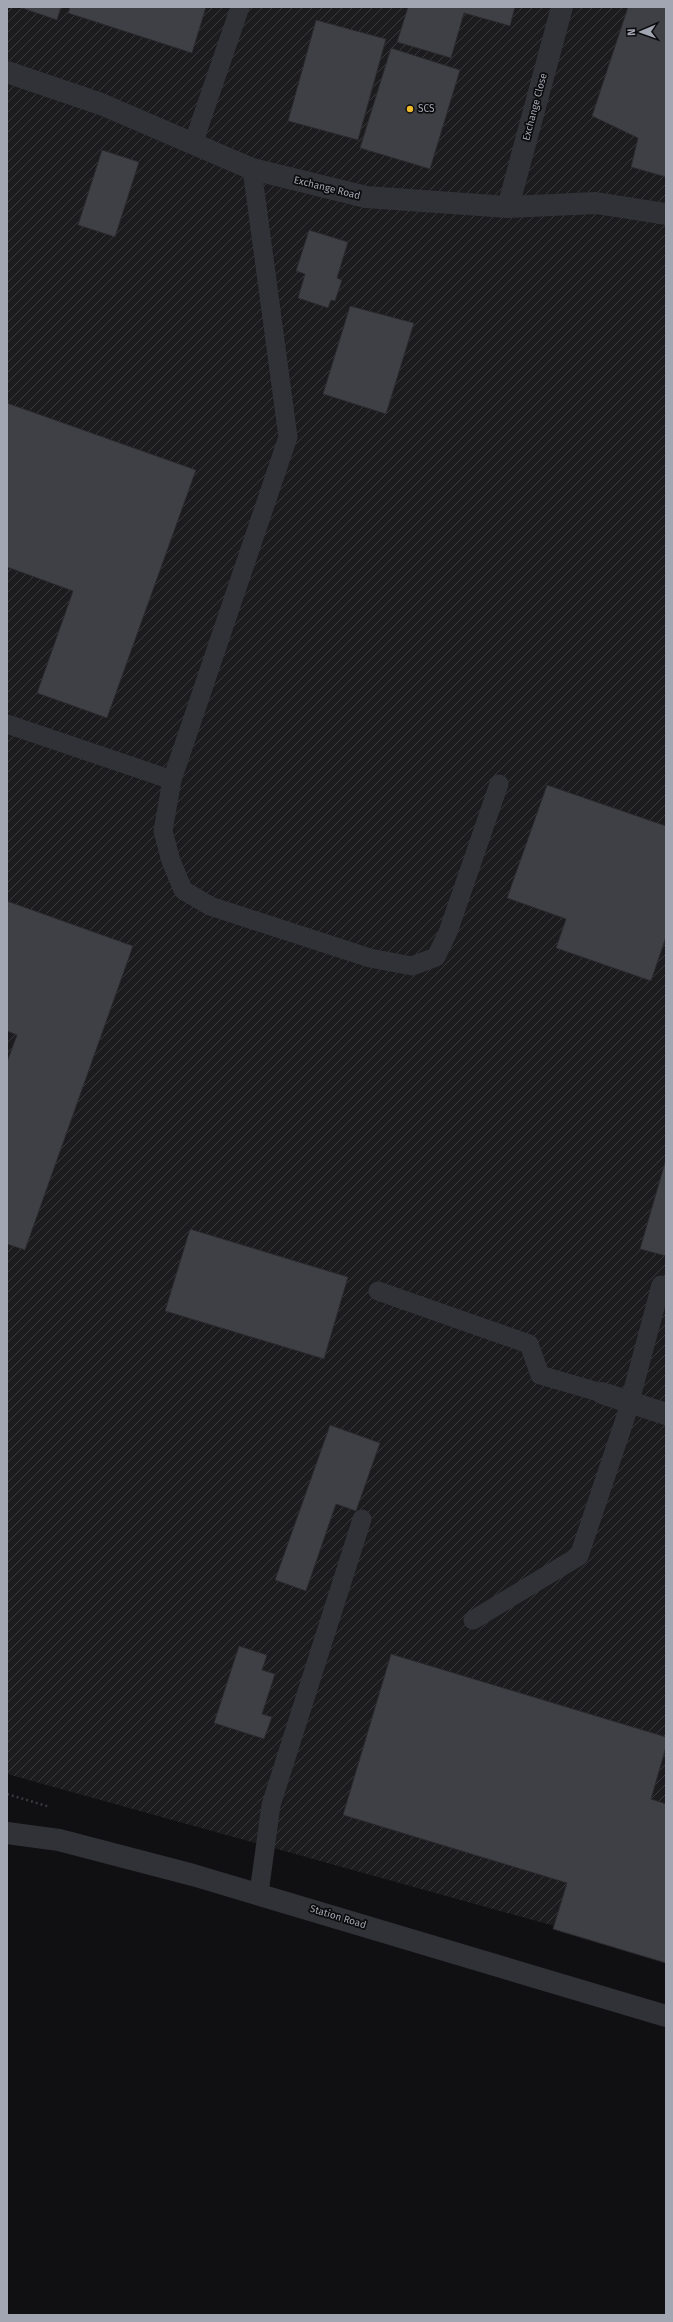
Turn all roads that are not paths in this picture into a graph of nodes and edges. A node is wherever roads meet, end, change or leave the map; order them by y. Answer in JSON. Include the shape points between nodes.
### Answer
{"nodes":[{"id":1,"x":240,"y":7,"type":"edge"},
{"id":2,"x":562,"y":7,"type":"edge"},
{"id":3,"x":7,"y":72,"type":"edge"},
{"id":4,"x":193,"y":144,"type":"junction"},
{"id":5,"x":252,"y":169,"type":"junction"},
{"id":6,"x":508,"y":207,"type":"junction"},
{"id":7,"x":666,"y":214,"type":"edge"},
{"id":8,"x":7,"y":724,"type":"edge"},
{"id":9,"x":172,"y":780,"type":"junction"},
{"id":10,"x":499,"y":784,"type":"dead end"},
{"id":11,"x":661,"y":1286,"type":"dead end"},
{"id":12,"x":378,"y":1291,"type":"dead end"},
{"id":13,"x":602,"y":1394,"type":"joint"},
{"id":14,"x":629,"y":1402,"type":"junction"},
{"id":15,"x":666,"y":1414,"type":"edge"},
{"id":16,"x":362,"y":1519,"type":"dead end"},
{"id":17,"x":473,"y":1620,"type":"dead end"},
{"id":18,"x":7,"y":1833,"type":"edge"},
{"id":19,"x":259,"y":1893,"type":"junction"},
{"id":20,"x":666,"y":2016,"type":"edge"}],
"edges":[{"from":1,"to":4,"type":"lane"},
{"from":2,"to":6,"type":"street","name":"Exchange Close"},
{"from":3,"to":4,"type":"street","name":"Exchange Road","via":[[101,104]]},
{"from":4,"to":5,"type":"street","name":"Exchange Road"},
{"from":5,"to":6,"type":"street","name":"Exchange Road","via":[[366,197]]},
{"from":5,"to":9,"type":"lane","via":[[288,437]]},
{"from":6,"to":7,"type":"street","name":"Exchange Road","via":[[596,203]]},
{"from":8,"to":9,"type":"lane"},
{"from":9,"to":10,"type":"lane","via":[[163,832],[183,890],[217,909],[370,958],[412,966],[436,957],[448,932]]},
{"from":11,"to":14,"type":"lane"},
{"from":12,"to":13,"type":"lane","via":[[529,1344],[540,1375]]},
{"from":13,"to":14,"type":"street"},
{"from":14,"to":15,"type":"street"},
{"from":14,"to":17,"type":"lane","via":[[579,1556]]},
{"from":16,"to":19,"type":"lane","via":[[271,1805]]},
{"from":18,"to":19,"type":"street","name":"Station Road","via":[[59,1840]]},
{"from":19,"to":20,"type":"street","name":"Station Road"}]}
